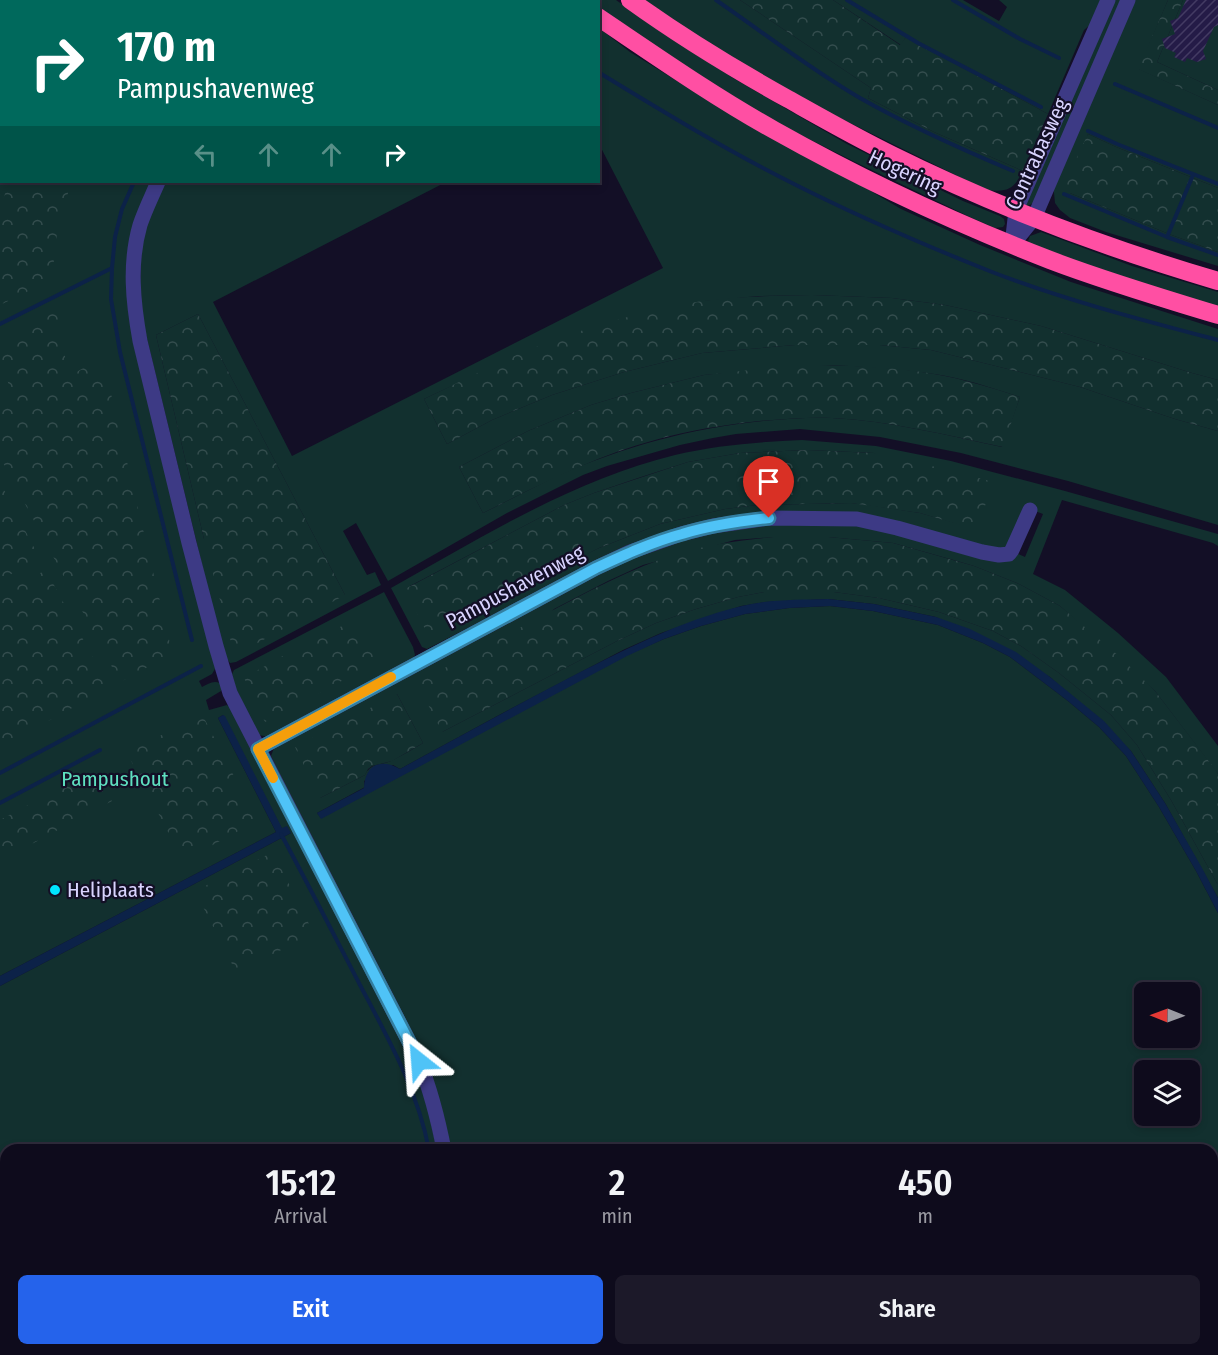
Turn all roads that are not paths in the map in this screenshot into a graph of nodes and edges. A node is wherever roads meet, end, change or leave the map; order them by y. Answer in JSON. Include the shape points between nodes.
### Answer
{"nodes":[{"id":1,"x":630,"y":0,"type":"edge"},
{"id":2,"x":1108,"y":0,"type":"edge"},
{"id":3,"x":1128,"y":0,"type":"edge"},
{"id":4,"x":600,"y":18,"type":"edge"},
{"id":5,"x":158,"y":183,"type":"edge"},
{"id":6,"x":1016,"y":210,"type":"junction"},
{"id":7,"x":1034,"y":218,"type":"junction"},
{"id":8,"x":1012,"y":245,"type":"junction"},
{"id":9,"x":1218,"y":281,"type":"edge"},
{"id":10,"x":1218,"y":315,"type":"edge"},
{"id":11,"x":1030,"y":510,"type":"dead end"},
{"id":12,"x":258,"y":749,"type":"junction"},
{"id":13,"x":443,"y":1144,"type":"edge"}],
"edges":[{"from":1,"to":6,"type":"highway","name":"Hogering","via":[[716,57],[826,121]]},
{"from":2,"to":6,"type":"street","name":"Contrabasweg"},
{"from":3,"to":7,"type":"street","name":"Contrabasweg"},
{"from":4,"to":8,"type":"highway","name":"Hogering","via":[[773,130],[898,195]]},
{"from":5,"to":12,"type":"street","via":[[137,238],[135,318],[216,646],[230,693]]},
{"from":6,"to":7,"type":"highway","name":"Hogering"},
{"from":6,"to":8,"type":"street","name":"Contrabasweg"},
{"from":7,"to":8,"type":"street","name":"Contrabasweg"},
{"from":7,"to":9,"type":"highway","name":"Hogering"},
{"from":8,"to":10,"type":"highway","name":"Hogering","via":[[1088,274]]},
{"from":11,"to":12,"type":"street","name":"Pampushavenweg","via":[[1012,550],[999,555],[857,519],[769,518],[681,534],[596,568]]},
{"from":12,"to":13,"type":"street","via":[[419,1061],[431,1092]]}]}
